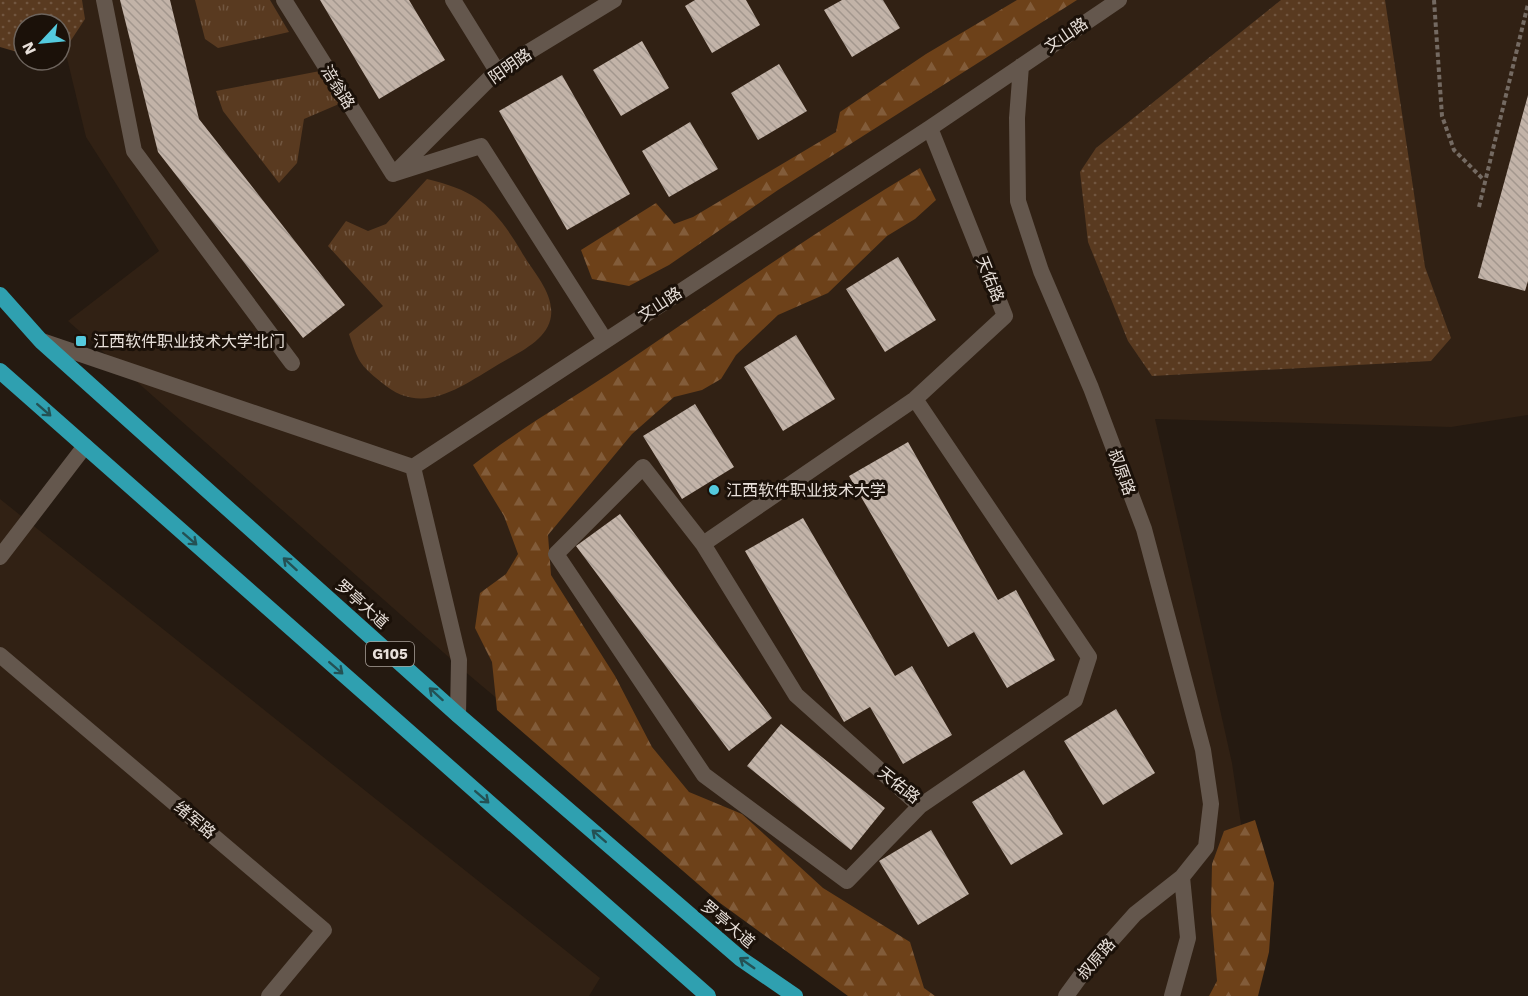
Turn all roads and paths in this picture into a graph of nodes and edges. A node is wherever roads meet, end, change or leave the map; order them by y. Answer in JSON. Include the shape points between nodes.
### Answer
{"nodes":[{"id":1,"x":104,"y":0,"type":"edge"},
{"id":2,"x":284,"y":0,"type":"edge"},
{"id":3,"x":453,"y":0,"type":"edge"},
{"id":4,"x":615,"y":0,"type":"edge"},
{"id":5,"x":1119,"y":0,"type":"edge"},
{"id":6,"x":1434,"y":0,"type":"edge"},
{"id":7,"x":1528,"y":4,"type":"edge"},
{"id":8,"x":1020,"y":66,"type":"junction"},
{"id":9,"x":497,"y":70,"type":"junction"},
{"id":10,"x":930,"y":128,"type":"junction"},
{"id":11,"x":393,"y":174,"type":"junction"},
{"id":12,"x":1485,"y":180,"type":"junction"},
{"id":13,"x":1479,"y":207,"type":"dead end"},
{"id":14,"x":0,"y":295,"type":"edge"},
{"id":15,"x":605,"y":340,"type":"junction"},
{"id":16,"x":41,"y":341,"type":"junction"},
{"id":17,"x":292,"y":363,"type":"dead end"},
{"id":18,"x":0,"y":371,"type":"edge"},
{"id":19,"x":915,"y":399,"type":"junction"},
{"id":20,"x":85,"y":446,"type":"junction"},
{"id":21,"x":413,"y":467,"type":"junction"},
{"id":22,"x":703,"y":544,"type":"junction"},
{"id":23,"x":0,"y":557,"type":"edge"},
{"id":24,"x":0,"y":655,"type":"edge"},
{"id":25,"x":458,"y":715,"type":"junction"},
{"id":26,"x":920,"y":806,"type":"junction"},
{"id":27,"x":1182,"y":877,"type":"junction"},
{"id":28,"x":270,"y":996,"type":"edge"},
{"id":29,"x":708,"y":996,"type":"edge"},
{"id":30,"x":795,"y":996,"type":"edge"},
{"id":31,"x":1066,"y":996,"type":"edge"},
{"id":32,"x":1172,"y":996,"type":"edge"}],
"edges":[{"from":1,"to":17,"type":"street","via":[[134,151]]},
{"from":2,"to":11,"type":"street","name":"涪翁路"},
{"from":3,"to":9,"type":"street"},
{"from":4,"to":9,"type":"street","name":"阳明路"},
{"from":5,"to":8,"type":"street","name":"文山路"},
{"from":6,"to":12,"type":"path","via":[[1442,116],[1454,150]]},
{"from":7,"to":12,"type":"path"},
{"from":8,"to":10,"type":"street","name":"文山路"},
{"from":8,"to":27,"type":"street","name":"叔原路","via":[[1018,201],[1041,271],[1091,388],[1144,529],[1203,750],[1212,804],[1206,848]]},
{"from":9,"to":11,"type":"street","name":"阳明路"},
{"from":10,"to":15,"type":"street","name":"文山路"},
{"from":10,"to":19,"type":"street","name":"天佑路","via":[[1005,316]]},
{"from":11,"to":15,"type":"street","via":[[481,146]]},
{"from":12,"to":13,"type":"path"},
{"from":14,"to":16,"type":"highway","name":"罗亭大道","number":"G105"},
{"from":15,"to":21,"type":"street","name":"文山路"},
{"from":16,"to":21,"type":"street"},
{"from":25,"to":16,"type":"highway","name":"罗亭大道","number":"G105","one_way":true},
{"from":18,"to":20,"type":"highway","number":"G105","one_way":true},
{"from":19,"to":22,"type":"street","name":"天佑路"},
{"from":19,"to":26,"type":"street","name":"天佑路","via":[[1089,657],[1075,700]]},
{"from":20,"to":23,"type":"street"},
{"from":20,"to":29,"type":"highway","number":"G105","one_way":true},
{"from":21,"to":25,"type":"street","via":[[459,660]]},
{"from":22,"to":26,"type":"street","name":"天佑路","via":[[796,695]]},
{"from":22,"to":26,"type":"street","via":[[643,467],[556,554],[704,775],[847,881]]},
{"from":24,"to":28,"type":"street","name":"绪军路","via":[[324,930]]},
{"from":30,"to":25,"type":"highway","name":"罗亭大道","number":"G105","one_way":true,"via":[[741,959]]},
{"from":27,"to":31,"type":"street","name":"叔原路","via":[[1135,914]]},
{"from":27,"to":32,"type":"street","via":[[1188,938]]}]}
